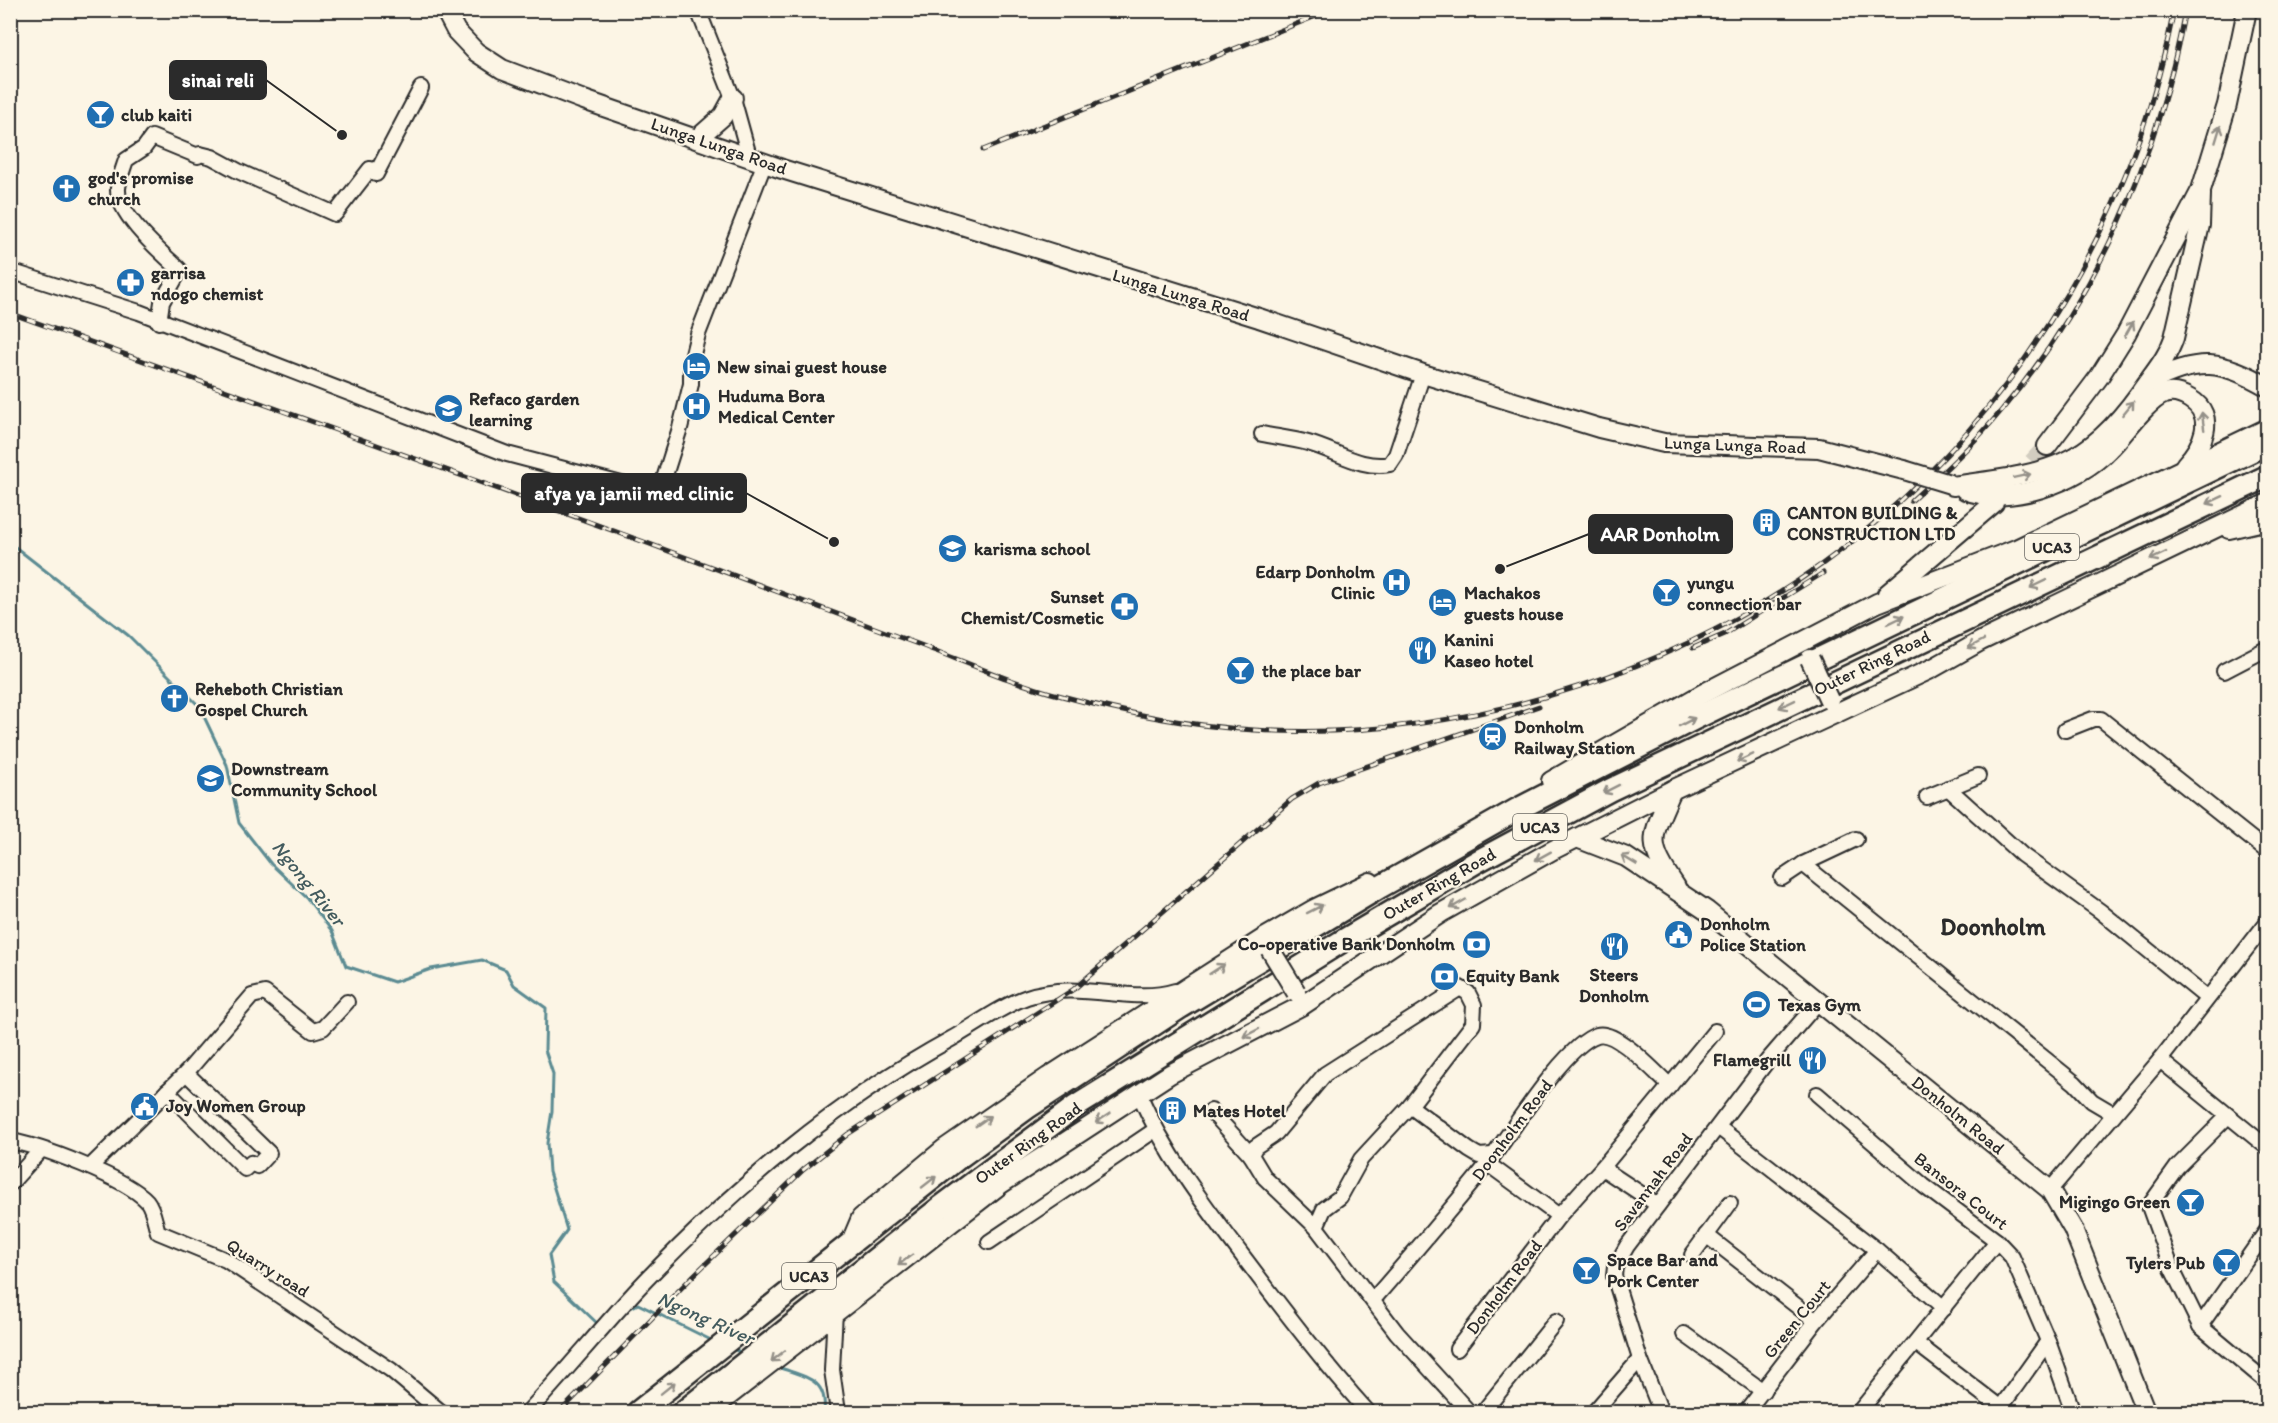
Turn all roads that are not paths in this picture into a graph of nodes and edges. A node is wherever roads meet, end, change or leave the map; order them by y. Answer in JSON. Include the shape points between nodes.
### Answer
{"nodes":[{"id":1,"x":445,"y":10,"type":"edge"},
{"id":2,"x":698,"y":10,"type":"edge"},
{"id":3,"x":2247,"y":10,"type":"edge"},
{"id":4,"x":421,"y":88,"type":"dead end"},
{"id":5,"x":733,"y":98,"type":"junction"},
{"id":6,"x":698,"y":138,"type":"junction"},
{"id":7,"x":757,"y":159,"type":"junction"},
{"id":8,"x":2201,"y":190,"type":"junction"},
{"id":9,"x":10,"y":271,"type":"edge"},
{"id":10,"x":159,"y":322,"type":"junction"},
{"id":11,"x":1423,"y":374,"type":"junction"},
{"id":12,"x":2146,"y":384,"type":"junction"},
{"id":13,"x":2268,"y":387,"type":"edge"},
{"id":14,"x":2268,"y":428,"type":"edge"},
{"id":15,"x":1262,"y":434,"type":"dead end"},
{"id":16,"x":2268,"y":443,"type":"edge"},
{"id":17,"x":2047,"y":446,"type":"tunnel mouth"},
{"id":18,"x":2179,"y":471,"type":"junction"},
{"id":19,"x":2268,"y":476,"type":"edge"},
{"id":20,"x":1951,"y":485,"type":"junction"},
{"id":21,"x":1994,"y":503,"type":"dead end"},
{"id":22,"x":2268,"y":503,"type":"edge"},
{"id":23,"x":2268,"y":520,"type":"edge"},
{"id":24,"x":2198,"y":537,"type":"junction"},
{"id":25,"x":1877,"y":603,"type":"junction"},
{"id":26,"x":1806,"y":651,"type":"junction"},
{"id":27,"x":2265,"y":653,"type":"edge"},
{"id":28,"x":2224,"y":671,"type":"dead end"},
{"id":29,"x":1832,"y":706,"type":"junction"},
{"id":30,"x":2065,"y":730,"type":"dead end"},
{"id":31,"x":1978,"y":776,"type":"dead end"},
{"id":32,"x":1948,"y":788,"type":"junction"},
{"id":33,"x":1672,"y":790,"type":"junction"},
{"id":34,"x":1927,"y":796,"type":"dead end"},
{"id":35,"x":1577,"y":838,"type":"junction"},
{"id":36,"x":1856,"y":839,"type":"dead end"},
{"id":37,"x":2268,"y":852,"type":"edge"},
{"id":38,"x":1803,"y":864,"type":"junction"},
{"id":39,"x":1782,"y":878,"type":"dead end"},
{"id":40,"x":1677,"y":889,"type":"junction"},
{"id":41,"x":2268,"y":921,"type":"edge"},
{"id":42,"x":1267,"y":944,"type":"junction"},
{"id":43,"x":1187,"y":988,"type":"junction"},
{"id":44,"x":2207,"y":998,"type":"junction"},
{"id":45,"x":1299,"y":999,"type":"junction"},
{"id":46,"x":1819,"y":1001,"type":"junction"},
{"id":47,"x":347,"y":1002,"type":"dead end"},
{"id":48,"x":1715,"y":1031,"type":"dead end"},
{"id":49,"x":2160,"y":1060,"type":"junction"},
{"id":50,"x":186,"y":1073,"type":"junction"},
{"id":51,"x":1670,"y":1086,"type":"junction"},
{"id":52,"x":167,"y":1091,"type":"junction"},
{"id":53,"x":1139,"y":1094,"type":"junction"},
{"id":54,"x":1817,"y":1095,"type":"dead end"},
{"id":55,"x":1410,"y":1107,"type":"junction"},
{"id":56,"x":1211,"y":1111,"type":"dead end"},
{"id":57,"x":2114,"y":1114,"type":"junction"},
{"id":58,"x":2228,"y":1116,"type":"junction"},
{"id":59,"x":1718,"y":1127,"type":"junction"},
{"id":60,"x":1155,"y":1130,"type":"junction"},
{"id":61,"x":10,"y":1141,"type":"edge"},
{"id":62,"x":2268,"y":1148,"type":"edge"},
{"id":63,"x":40,"y":1151,"type":"junction"},
{"id":64,"x":1251,"y":1155,"type":"junction"},
{"id":65,"x":1490,"y":1160,"type":"junction"},
{"id":66,"x":91,"y":1166,"type":"junction"},
{"id":67,"x":1602,"y":1168,"type":"junction"},
{"id":68,"x":10,"y":1184,"type":"edge"},
{"id":69,"x":2050,"y":1190,"type":"junction"},
{"id":70,"x":1730,"y":1203,"type":"dead end"},
{"id":71,"x":1658,"y":1205,"type":"junction"},
{"id":72,"x":1559,"y":1216,"type":"junction"},
{"id":73,"x":1316,"y":1227,"type":"junction"},
{"id":74,"x":2268,"y":1229,"type":"edge"},
{"id":75,"x":1706,"y":1235,"type":"junction"},
{"id":76,"x":1997,"y":1241,"type":"junction"},
{"id":77,"x":989,"y":1242,"type":"dead end"},
{"id":78,"x":850,"y":1244,"type":"junction"},
{"id":79,"x":1877,"y":1250,"type":"junction"},
{"id":80,"x":1692,"y":1256,"type":"dead end"},
{"id":81,"x":1373,"y":1300,"type":"junction"},
{"id":82,"x":1944,"y":1308,"type":"junction"},
{"id":83,"x":836,"y":1311,"type":"junction"},
{"id":84,"x":1556,"y":1320,"type":"dead end"},
{"id":85,"x":1816,"y":1321,"type":"junction"},
{"id":86,"x":808,"y":1323,"type":"junction"},
{"id":87,"x":2200,"y":1326,"type":"junction"},
{"id":88,"x":1684,"y":1334,"type":"dead end"},
{"id":89,"x":2048,"y":1341,"type":"junction"},
{"id":90,"x":1916,"y":1343,"type":"junction"},
{"id":91,"x":1457,"y":1349,"type":"dead end"},
{"id":92,"x":1640,"y":1359,"type":"junction"},
{"id":93,"x":735,"y":1381,"type":"junction"},
{"id":94,"x":2268,"y":1383,"type":"edge"},
{"id":95,"x":1763,"y":1391,"type":"junction"},
{"id":96,"x":2003,"y":1410,"type":"edge"},
{"id":97,"x":1862,"y":1411,"type":"edge"},
{"id":98,"x":441,"y":1413,"type":"edge"},
{"id":99,"x":528,"y":1413,"type":"edge"},
{"id":100,"x":638,"y":1413,"type":"edge"},
{"id":101,"x":683,"y":1413,"type":"edge"},
{"id":102,"x":708,"y":1413,"type":"edge"},
{"id":103,"x":838,"y":1413,"type":"edge"},
{"id":104,"x":1368,"y":1413,"type":"edge"},
{"id":105,"x":1469,"y":1413,"type":"edge"},
{"id":106,"x":1483,"y":1413,"type":"edge"},
{"id":107,"x":1594,"y":1413,"type":"edge"},
{"id":108,"x":1661,"y":1413,"type":"edge"},
{"id":109,"x":1746,"y":1413,"type":"edge"},
{"id":110,"x":2073,"y":1413,"type":"edge"},
{"id":111,"x":2146,"y":1413,"type":"edge"}],
"edges":[{"from":1,"to":6,"type":"main road","name":"Lunga Lunga Road","via":[[456,31],[476,52],[502,69]]},
{"from":2,"to":5,"type":"street"},
{"from":8,"to":3,"type":"main road","one_way":true,"via":[[2227,105]]},
{"from":4,"to":10,"type":"street","via":[[376,174],[370,169],[335,214],[212,157],[198,156],[152,137],[126,160],[118,190],[122,206],[130,221],[180,270],[162,302]]},
{"from":5,"to":6,"type":"main road","via":[[723,116]]},
{"from":5,"to":7,"type":"street"},
{"from":6,"to":7,"type":"main road","name":"Lunga Lunga Road"},
{"from":7,"to":10,"type":"street","via":[[698,334],[680,428],[662,485],[652,492],[507,454]]},
{"from":7,"to":11,"type":"main road","name":"Lunga Lunga Road"},
{"from":8,"to":12,"type":"main road","name":"Lunga Lunga Road","via":[[2200,225],[2174,338],[2167,356]]},
{"from":17,"to":8,"type":"main road","one_way":true,"via":[[2126,334]]},
{"from":9,"to":10,"type":"street"},
{"from":11,"to":15,"type":"street","via":[[1390,464],[1358,461],[1310,443]]},
{"from":11,"to":20,"type":"main road","name":"Lunga Lunga Road","bridge":true,"via":[[1599,428],[1664,443],[1819,448]]},
{"from":12,"to":13,"type":"main road","via":[[2182,367],[2212,363]]},
{"from":20,"to":12,"type":"main road","name":"Lunga Lunga Road","one_way":true,"via":[[2005,479],[2063,464],[2104,436]]},
{"from":14,"to":18,"type":"main road","name":"Outer Ring Road","number":"UCA3"},
{"from":78,"to":16,"type":"main road","name":"Outer Ring Road","number":"UCA3","one_way":true,"via":[[1010,1121],[1131,1039],[1457,843],[1698,717]]},
{"from":18,"to":20,"type":"main road","name":"Lunga Lunga Road","one_way":true,"via":[[2201,444],[2206,426],[2194,401],[2169,393],[2154,399],[2094,464],[2048,486],[1998,494],[1970,492]]},
{"from":18,"to":25,"type":"main road","name":"Outer Ring Road","number":"UCA3","via":[[2016,549]]},
{"from":19,"to":86,"type":"main road","name":"Outer Ring Road","number":"UCA3","one_way":true,"via":[[1719,736],[1478,861],[1075,1107],[941,1207]]},
{"from":21,"to":25,"type":"main road"},
{"from":22,"to":24,"type":"main road","name":"Outer Ring Road","number":"UCA3"},
{"from":23,"to":24,"type":"main road"},
{"from":24,"to":29,"type":"main road","name":"Outer Ring Road","number":"UCA3","one_way":true,"via":[[1933,668]]},
{"from":25,"to":26,"type":"main road","name":"Outer Ring Road","number":"UCA3"},
{"from":26,"to":29,"type":"main road","bridge":true},
{"from":42,"to":26,"type":"main road","name":"Outer Ring Road","number":"UCA3","one_way":true,"via":[[1314,909],[1388,873],[1612,749],[1702,694]]},
{"from":27,"to":28,"type":"street"},
{"from":29,"to":33,"type":"main road","name":"Outer Ring Road","number":"UCA3","one_way":true,"via":[[1750,756]]},
{"from":30,"to":37,"type":"street","via":[[2101,719]]},
{"from":31,"to":32,"type":"street"},
{"from":32,"to":34,"type":"street"},
{"from":32,"to":44,"type":"street","via":[[2022,855],[2100,911]]},
{"from":33,"to":35,"type":"main road","name":"Outer Ring Road","number":"UCA3"},
{"from":33,"to":40,"type":"main road","via":[[1656,823],[1653,840],[1658,861]]},
{"from":40,"to":35,"type":"main road","one_way":true,"via":[[1626,857]]},
{"from":35,"to":45,"type":"main road","number":"UCA3","one_way":true},
{"from":36,"to":38,"type":"street"},
{"from":38,"to":39,"type":"street"},
{"from":38,"to":57,"type":"street","via":[[2075,1083],[2092,1101]]},
{"from":40,"to":46,"type":"main road","name":"Donholm Road"},
{"from":41,"to":44,"type":"street"},
{"from":43,"to":42,"type":"main road","name":"Outer Ring Road","number":"UCA3","one_way":true},
{"from":42,"to":45,"type":"main road","bridge":true},
{"from":78,"to":43,"type":"main road","name":"Outer Ring Road","number":"UCA3","one_way":true,"via":[[861,1218],[944,1149]]},
{"from":43,"to":99,"type":"street","via":[[1160,996],[1074,988],[1026,998],[924,1054],[816,1124],[740,1190],[671,1255]]},
{"from":44,"to":49,"type":"street"},
{"from":45,"to":53,"type":"main road","number":"UCA3","one_way":true},
{"from":46,"to":59,"type":"street","name":"Savannah Road"},
{"from":46,"to":69,"type":"main road","name":"Donholm Road"},
{"from":47,"to":50,"type":"street","via":[[323,1028],[313,1031],[265,993],[252,996]]},
{"from":48,"to":51,"type":"street","name":"Donholm Road"},
{"from":49,"to":57,"type":"street"},
{"from":49,"to":58,"type":"street"},
{"from":50,"to":52,"type":"street"},
{"from":50,"to":52,"type":"street","via":[[269,1153],[257,1166],[251,1162],[245,1169]]},
{"from":51,"to":65,"type":"street","name":"Doonholm Road","via":[[1618,1041],[1597,1035],[1580,1045],[1562,1065]]},
{"from":51,"to":67,"type":"street","name":"Donholm Road"},
{"from":52,"to":66,"type":"street"},
{"from":53,"to":60,"type":"street"},
{"from":53,"to":83,"type":"main road","number":"UCA3","one_way":true,"via":[[1001,1184]]},
{"from":54,"to":76,"type":"street","name":"Bansora Court","via":[[1924,1186]]},
{"from":55,"to":64,"type":"street","via":[[1473,1024],[1474,1005],[1460,988],[1325,1074],[1276,1133],[1255,1147]]},
{"from":55,"to":65,"type":"street","via":[[1469,1150]]},
{"from":55,"to":73,"type":"street","via":[[1361,1159],[1340,1197],[1324,1209]]},
{"from":56,"to":64,"type":"street"},
{"from":57,"to":69,"type":"street"},
{"from":58,"to":62,"type":"street"},
{"from":58,"to":87,"type":"street","via":[[2176,1167],[2149,1206],[2171,1267]]},
{"from":59,"to":71,"type":"street","name":"Savannah Road"},
{"from":59,"to":79,"type":"street"},
{"from":60,"to":77,"type":"street"},
{"from":60,"to":104,"type":"street","via":[[1184,1178],[1322,1361]]},
{"from":61,"to":63,"type":"street","name":"Quarry road"},
{"from":63,"to":66,"type":"street","name":"Quarry road"},
{"from":63,"to":68,"type":"street"},
{"from":64,"to":73,"type":"street","via":[[1265,1178]]},
{"from":65,"to":72,"type":"street"},
{"from":65,"to":81,"type":"street","name":"Doonholm Road"},
{"from":66,"to":98,"type":"street","name":"Quarry road","via":[[147,1202],[158,1232],[226,1260],[391,1370]]},
{"from":67,"to":71,"type":"street"},
{"from":67,"to":72,"type":"street","name":"Donholm Road"},
{"from":69,"to":111,"type":"main road","name":"Donholm Road","via":[[2073,1229]]},
{"from":70,"to":75,"type":"street"},
{"from":71,"to":92,"type":"street","name":"Savannah Road","via":[[1615,1267],[1614,1276]]},
{"from":72,"to":91,"type":"street","name":"Donholm Road"},
{"from":73,"to":81,"type":"street"},
{"from":74,"to":87,"type":"street"},
{"from":75,"to":80,"type":"street"},
{"from":75,"to":85,"type":"street"},
{"from":76,"to":82,"type":"street"},
{"from":76,"to":89,"type":"street","name":"Bansora Court","via":[[2012,1257]]},
{"from":100,"to":78,"type":"main road","name":"Outer Ring Road","number":"UCA3","one_way":true},
{"from":79,"to":82,"type":"street"},
{"from":79,"to":85,"type":"street","name":"Green Court"},
{"from":81,"to":105,"type":"street","via":[[1397,1333]]},
{"from":82,"to":90,"type":"street"},
{"from":83,"to":86,"type":"main road","number":"UCA3"},
{"from":83,"to":103,"type":"street","via":[[832,1370]]},
{"from":84,"to":106,"type":"street"},
{"from":85,"to":95,"type":"street","name":"Green Court"},
{"from":86,"to":93,"type":"main road","name":"Outer Ring Road","number":"UCA3","one_way":true},
{"from":87,"to":94,"type":"street"},
{"from":88,"to":95,"type":"street"},
{"from":89,"to":96,"type":"street"},
{"from":89,"to":110,"type":"street","name":"Bansora Court"},
{"from":90,"to":96,"type":"street"},
{"from":90,"to":97,"type":"street"},
{"from":92,"to":107,"type":"street"},
{"from":92,"to":108,"type":"street","name":"Savannah Road"},
{"from":93,"to":101,"type":"main road","name":"Outer Ring Road","number":"UCA3"},
{"from":93,"to":102,"type":"main road","number":"UCA3"},
{"from":95,"to":109,"type":"street","name":"Green Court"}]}
